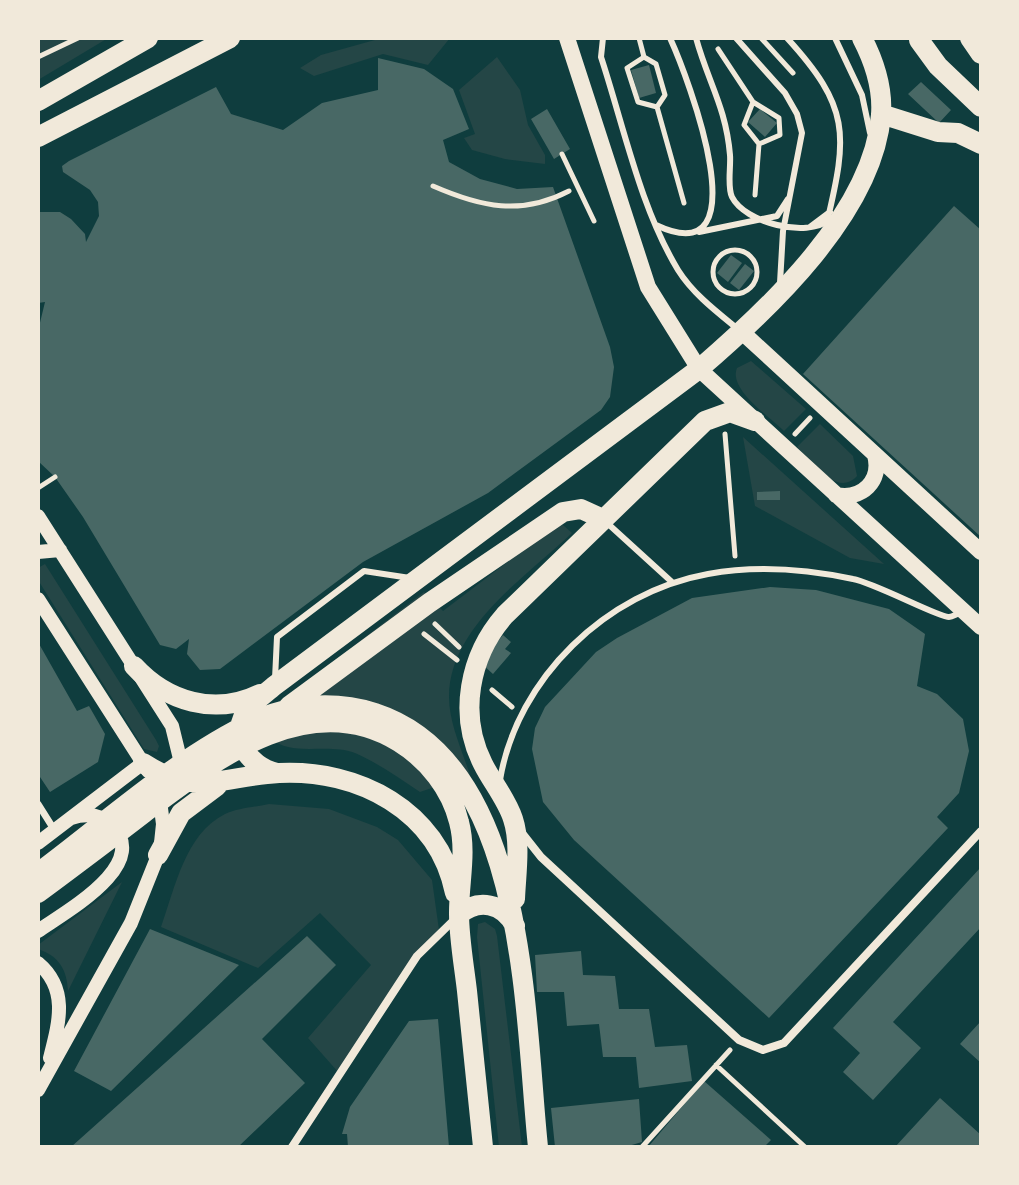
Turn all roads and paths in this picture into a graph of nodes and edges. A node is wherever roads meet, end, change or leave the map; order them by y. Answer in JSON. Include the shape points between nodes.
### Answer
{"nodes":[{"id":1,"x":78,"y":38,"type":"edge"},
{"id":2,"x":148,"y":38,"type":"edge"},
{"id":3,"x":230,"y":38,"type":"edge"},
{"id":4,"x":567,"y":38,"type":"edge"},
{"id":5,"x":603,"y":38,"type":"edge"},
{"id":6,"x":639,"y":38,"type":"edge"},
{"id":7,"x":670,"y":38,"type":"edge"},
{"id":8,"x":696,"y":38,"type":"edge"},
{"id":9,"x":736,"y":38,"type":"edge"},
{"id":10,"x":787,"y":38,"type":"edge"},
{"id":11,"x":835,"y":38,"type":"edge"},
{"id":12,"x":862,"y":38,"type":"edge"},
{"id":13,"x":970,"y":38,"type":"edge"},
{"id":14,"x":710,"y":39,"type":"edge"},
{"id":15,"x":919,"y":40,"type":"edge"},
{"id":16,"x":981,"y":54,"type":"edge"},
{"id":17,"x":38,"y":57,"type":"edge"},
{"id":18,"x":644,"y":57,"type":"junction"},
{"id":19,"x":38,"y":101,"type":"edge"},
{"id":20,"x":753,"y":102,"type":"junction"},
{"id":21,"x":657,"y":107,"type":"junction"},
{"id":22,"x":981,"y":107,"type":"edge"},
{"id":23,"x":881,"y":114,"type":"junction"},
{"id":24,"x":38,"y":137,"type":"edge"},
{"id":25,"x":759,"y":144,"type":"junction"},
{"id":26,"x":981,"y":144,"type":"edge"},
{"id":27,"x":562,"y":154,"type":"dead end"},
{"id":28,"x":869,"y":165,"type":"junction"},
{"id":29,"x":433,"y":186,"type":"dead end"},
{"id":30,"x":569,"y":191,"type":"dead end"},
{"id":31,"x":856,"y":192,"type":"junction"},
{"id":32,"x":755,"y":195,"type":"dead end"},
{"id":33,"x":790,"y":196,"type":"junction"},
{"id":34,"x":684,"y":203,"type":"dead end"},
{"id":35,"x":830,"y":212,"type":"junction"},
{"id":36,"x":594,"y":221,"type":"dead end"},
{"id":37,"x":756,"y":221,"type":"junction"},
{"id":38,"x":827,"y":222,"type":"junction"},
{"id":39,"x":656,"y":225,"type":"junction"},
{"id":40,"x":784,"y":225,"type":"junction"},
{"id":41,"x":808,"y":229,"type":"junction"},
{"id":42,"x":695,"y":232,"type":"junction"},
{"id":43,"x":822,"y":245,"type":"junction"},
{"id":44,"x":743,"y":251,"type":"junction"},
{"id":45,"x":737,"y":259,"type":"dead end"},
{"id":46,"x":733,"y":286,"type":"dead end"},
{"id":47,"x":779,"y":291,"type":"junction"},
{"id":48,"x":727,"y":293,"type":"junction"},
{"id":49,"x":742,"y":332,"type":"junction"},
{"id":50,"x":699,"y":369,"type":"junction"},
{"id":51,"x":821,"y":405,"type":"junction"},
{"id":52,"x":723,"y":413,"type":"junction"},
{"id":53,"x":755,"y":421,"type":"junction"},
{"id":54,"x":784,"y":447,"type":"junction"},
{"id":55,"x":875,"y":455,"type":"junction"},
{"id":56,"x":55,"y":477,"type":"dead end"},
{"id":57,"x":38,"y":488,"type":"edge"},
{"id":58,"x":836,"y":495,"type":"junction"},
{"id":59,"x":524,"y":500,"type":"junction"},
{"id":60,"x":38,"y":516,"type":"edge"},
{"id":61,"x":603,"y":519,"type":"junction"},
{"id":62,"x":60,"y":550,"type":"junction"},
{"id":63,"x":38,"y":552,"type":"edge"},
{"id":64,"x":981,"y":552,"type":"edge"},
{"id":65,"x":736,"y":570,"type":"junction"},
{"id":66,"x":418,"y":579,"type":"junction"},
{"id":67,"x":673,"y":583,"type":"junction"},
{"id":68,"x":38,"y":599,"type":"edge"},
{"id":69,"x":429,"y":603,"type":"junction"},
{"id":70,"x":964,"y":612,"type":"junction"},
{"id":71,"x":413,"y":624,"type":"dead end"},
{"id":72,"x":981,"y":627,"type":"edge"},
{"id":73,"x":459,"y":662,"type":"dead end"},
{"id":74,"x":134,"y":666,"type":"junction"},
{"id":75,"x":481,"y":681,"type":"dead end"},
{"id":76,"x":273,"y":688,"type":"junction"},
{"id":77,"x":514,"y":709,"type":"dead end"},
{"id":78,"x":282,"y":711,"type":"junction"},
{"id":79,"x":143,"y":763,"type":"junction"},
{"id":80,"x":277,"y":773,"type":"junction"},
{"id":81,"x":183,"y":782,"type":"junction"},
{"id":82,"x":220,"y":784,"type":"junction"},
{"id":83,"x":498,"y":791,"type":"junction"},
{"id":84,"x":38,"y":804,"type":"edge"},
{"id":85,"x":71,"y":818,"type":"junction"},
{"id":86,"x":513,"y":818,"type":"junction"},
{"id":87,"x":55,"y":831,"type":"junction"},
{"id":88,"x":981,"y":831,"type":"edge"},
{"id":89,"x":38,"y":843,"type":"edge"},
{"id":90,"x":158,"y":855,"type":"junction"},
{"id":91,"x":38,"y":873,"type":"edge"},
{"id":92,"x":38,"y":893,"type":"edge"},
{"id":93,"x":459,"y":914,"type":"junction"},
{"id":94,"x":515,"y":921,"type":"junction"},
{"id":95,"x":38,"y":931,"type":"edge"},
{"id":96,"x":38,"y":963,"type":"edge"},
{"id":97,"x":739,"y":1040,"type":"junction"},
{"id":98,"x":716,"y":1065,"type":"junction"},
{"id":99,"x":42,"y":1084,"type":"edge"},
{"id":100,"x":292,"y":1147,"type":"edge"},
{"id":101,"x":483,"y":1147,"type":"edge"},
{"id":102,"x":538,"y":1147,"type":"edge"},
{"id":103,"x":642,"y":1147,"type":"edge"},
{"id":104,"x":805,"y":1147,"type":"edge"}],
"edges":[{"from":1,"to":17,"type":"path"},
{"from":2,"to":19,"type":"main road"},
{"from":3,"to":24,"type":"main road"},
{"from":4,"to":50,"type":"main road","via":[[648,287]]},
{"from":5,"to":39,"type":"lane","via":[[601,57]]},
{"from":6,"to":18,"type":"path"},
{"from":7,"to":42,"type":"lane","via":[[692,88],[712,182],[713,211]]},
{"from":8,"to":37,"type":"lane","via":[[722,104],[730,194],[740,211]]},
{"from":9,"to":33,"type":"lane","via":[[797,114],[802,133]]},
{"from":10,"to":35,"type":"lane","via":[[831,92],[839,114],[842,140]]},
{"from":11,"to":28,"type":"lane","via":[[862,95],[870,131]]},
{"from":12,"to":23,"type":"main road","via":[[879,82]]},
{"from":13,"to":16,"type":"main road"},
{"from":14,"to":20,"type":"path"},
{"from":15,"to":22,"type":"main road"},
{"from":18,"to":21,"type":"path","via":[[656,64],[665,95]]},
{"from":18,"to":21,"type":"path","via":[[627,68],[638,102]]},
{"from":20,"to":25,"type":"path","via":[[744,125]]},
{"from":20,"to":25,"type":"path","via":[[779,118],[780,135]]},
{"from":21,"to":34,"type":"path"},
{"from":23,"to":26,"type":"main road"},
{"from":23,"to":28,"type":"main road"},
{"from":25,"to":32,"type":"path"},
{"from":27,"to":36,"type":"path"},
{"from":28,"to":31,"type":"main road"},
{"from":29,"to":30,"type":"path","via":[[480,205],[504,208],[531,206]]},
{"from":31,"to":38,"type":"lane"},
{"from":31,"to":43,"type":"main road"},
{"from":33,"to":37,"type":"lane","via":[[777,216]]},
{"from":33,"to":40,"type":"lane"},
{"from":35,"to":38,"type":"lane"},
{"from":35,"to":41,"type":"lane"},
{"from":37,"to":40,"type":"lane"},
{"from":37,"to":42,"type":"lane"},
{"from":38,"to":41,"type":"lane"},
{"from":38,"to":43,"type":"lane"},
{"from":39,"to":42,"type":"lane","via":[[682,234]]},
{"from":39,"to":49,"type":"lane","via":[[689,283]]},
{"from":40,"to":41,"type":"lane"},
{"from":40,"to":47,"type":"lane"},
{"from":43,"to":47,"type":"main road"},
{"from":44,"to":45,"type":"path"},
{"from":44,"to":48,"type":"path","via":[[723,253],[714,264],[714,279]]},
{"from":44,"to":48,"type":"path","via":[[755,261],[755,282],[740,294]]},
{"from":46,"to":48,"type":"path"},
{"from":47,"to":49,"type":"main road"},
{"from":49,"to":50,"type":"main road"},
{"from":49,"to":51,"type":"main road"},
{"from":50,"to":53,"type":"main road"},
{"from":50,"to":59,"type":"main road"},
{"from":51,"to":54,"type":"path"},
{"from":51,"to":55,"type":"main road"},
{"from":52,"to":53,"type":"main road"},
{"from":52,"to":61,"type":"main road","via":[[705,421]]},
{"from":52,"to":65,"type":"path"},
{"from":53,"to":54,"type":"main road"},
{"from":54,"to":58,"type":"main road"},
{"from":55,"to":58,"type":"main road","via":[[872,483],[856,495]]},
{"from":55,"to":64,"type":"main road"},
{"from":56,"to":57,"type":"path"},
{"from":58,"to":70,"type":"main road"},
{"from":59,"to":66,"type":"main road"},
{"from":59,"to":69,"type":"main road"},
{"from":60,"to":62,"type":"street"},
{"from":61,"to":67,"type":"lane"},
{"from":61,"to":69,"type":"main road","via":[[581,509],[563,512]]},
{"from":61,"to":83,"type":"main road","via":[[505,615],[480,653],[471,686],[470,720],[478,753]]},
{"from":62,"to":63,"type":"street"},
{"from":62,"to":74,"type":"street"},
{"from":65,"to":67,"type":"lane"},
{"from":65,"to":70,"type":"lane","via":[[856,579],[935,614]]},
{"from":66,"to":76,"type":"main road"},
{"from":66,"to":76,"type":"lane","via":[[364,571],[277,637]]},
{"from":67,"to":83,"type":"lane","via":[[605,618],[552,666],[520,720]]},
{"from":68,"to":79,"type":"street"},
{"from":69,"to":78,"type":"main road"},
{"from":70,"to":72,"type":"main road"},
{"from":71,"to":73,"type":"path"},
{"from":74,"to":76,"type":"main road","via":[[159,688],[206,705],[240,702]]},
{"from":74,"to":81,"type":"street","via":[[179,741]]},
{"from":75,"to":77,"type":"path"},
{"from":76,"to":80,"type":"main road","via":[[249,709],[240,732],[247,756]]},
{"from":78,"to":91,"type":"main road","via":[[196,755]]},
{"from":78,"to":94,"type":"main road","via":[[351,707],[415,731],[456,768],[471,791]]},
{"from":79,"to":81,"type":"main road"},
{"from":79,"to":85,"type":"street"},
{"from":79,"to":90,"type":"street","via":[[163,808]]},
{"from":80,"to":82,"type":"main road"},
{"from":80,"to":93,"type":"main road","via":[[355,781],[400,805],[446,864]]},
{"from":81,"to":82,"type":"main road"},
{"from":81,"to":90,"type":"street"},
{"from":82,"to":90,"type":"main road","via":[[181,813]]},
{"from":83,"to":86,"type":"main road"},
{"from":84,"to":87,"type":"street"},
{"from":85,"to":87,"type":"street"},
{"from":85,"to":95,"type":"street","via":[[95,815],[110,823],[122,842],[121,862],[109,878]]},
{"from":86,"to":94,"type":"main road"},
{"from":86,"to":97,"type":"street","via":[[541,857]]},
{"from":87,"to":89,"type":"street"},
{"from":88,"to":97,"type":"street","via":[[784,1043],[763,1050]]},
{"from":90,"to":99,"type":"street","via":[[131,923]]},
{"from":92,"to":93,"type":"main road","via":[[206,767],[251,741],[304,724],[359,725],[409,748],[451,799],[463,842]]},
{"from":93,"to":94,"type":"main road","via":[[490,905]]},
{"from":93,"to":100,"type":"street","via":[[417,956]]},
{"from":93,"to":101,"type":"main road"},
{"from":94,"to":102,"type":"main road"},
{"from":96,"to":99,"type":"street","via":[[54,982],[60,1003]]},
{"from":97,"to":98,"type":"path"},
{"from":98,"to":103,"type":"path"},
{"from":98,"to":104,"type":"path"}]}
